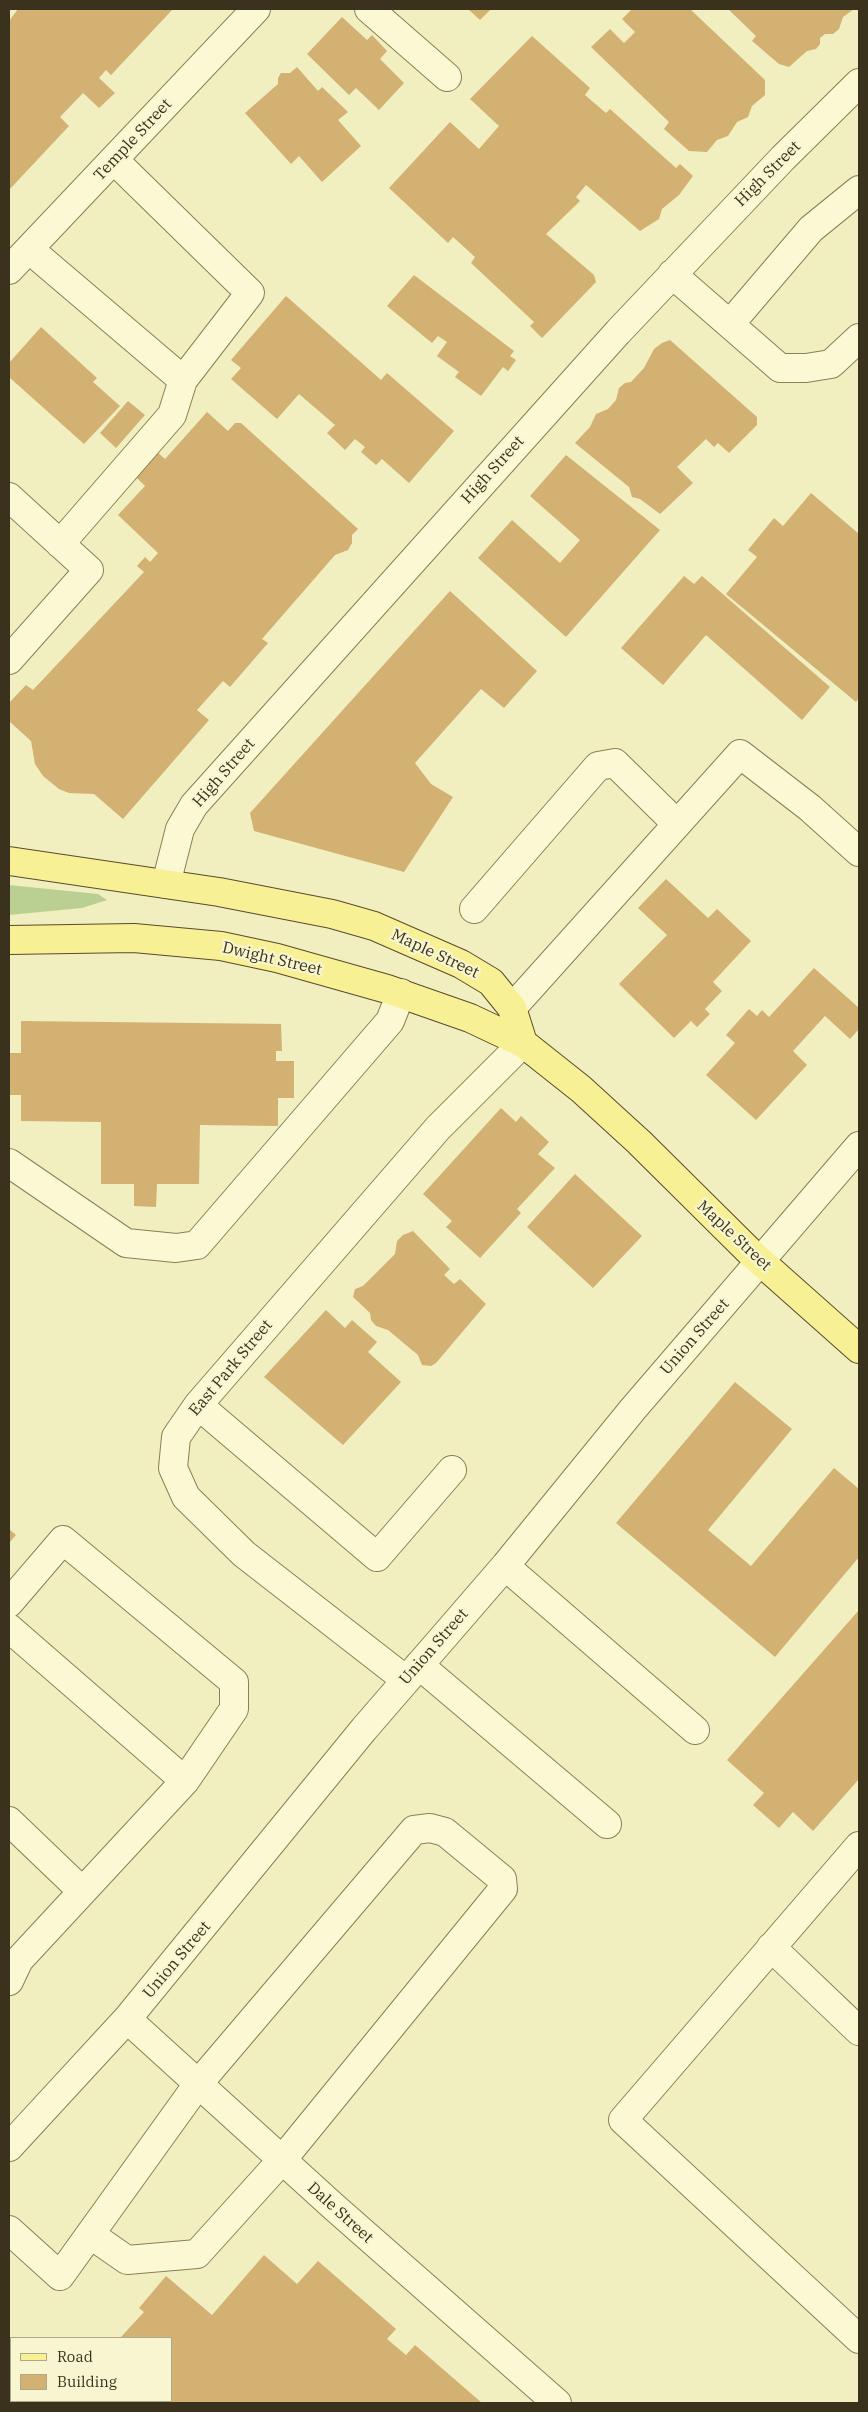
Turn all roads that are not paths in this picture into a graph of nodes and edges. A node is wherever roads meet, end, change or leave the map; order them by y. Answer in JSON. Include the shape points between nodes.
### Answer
{"nodes":[{"id":1,"x":256,"y":9,"type":"edge"},
{"id":2,"x":369,"y":9,"type":"edge"},
{"id":3,"x":447,"y":77,"type":"dead end"},
{"id":4,"x":859,"y":83,"type":"edge"},
{"id":5,"x":114,"y":160,"type":"junction"},
{"id":6,"x":859,"y":190,"type":"edge"},
{"id":7,"x":29,"y":249,"type":"junction"},
{"id":8,"x":9,"y":270,"type":"edge"},
{"id":9,"x":672,"y":274,"type":"junction"},
{"id":10,"x":730,"y":324,"type":"junction"},
{"id":11,"x":859,"y":338,"type":"edge"},
{"id":12,"x":183,"y":380,"type":"junction"},
{"id":13,"x":9,"y":497,"type":"edge"},
{"id":14,"x":60,"y":544,"type":"junction"},
{"id":15,"x":9,"y":660,"type":"edge"},
{"id":16,"x":677,"y":824,"type":"junction"},
{"id":17,"x":859,"y":852,"type":"edge"},
{"id":18,"x":9,"y":861,"type":"edge"},
{"id":19,"x":166,"y":884,"type":"junction"},
{"id":20,"x":474,"y":909,"type":"dead end"},
{"id":21,"x":9,"y":940,"type":"edge"},
{"id":22,"x":401,"y":994,"type":"junction"},
{"id":23,"x":512,"y":1008,"type":"junction"},
{"id":24,"x":522,"y":1043,"type":"junction"},
{"id":25,"x":859,"y":1146,"type":"edge"},
{"id":26,"x":9,"y":1163,"type":"edge"},
{"id":27,"x":760,"y":1262,"type":"junction"},
{"id":28,"x":859,"y":1349,"type":"edge"},
{"id":29,"x":198,"y":1405,"type":"junction"},
{"id":30,"x":452,"y":1470,"type":"dead end"},
{"id":31,"x":505,"y":1566,"type":"junction"},
{"id":32,"x":9,"y":1603,"type":"edge"},
{"id":33,"x":9,"y":1628,"type":"edge"},
{"id":34,"x":413,"y":1673,"type":"junction"},
{"id":35,"x":695,"y":1730,"type":"dead end"},
{"id":36,"x":185,"y":1782,"type":"junction"},
{"id":37,"x":9,"y":1821,"type":"edge"},
{"id":38,"x":607,"y":1824,"type":"dead end"},
{"id":39,"x":859,"y":1846,"type":"edge"},
{"id":40,"x":82,"y":1891,"type":"junction"},
{"id":41,"x":771,"y":1947,"type":"junction"},
{"id":42,"x":12,"y":1964,"type":"edge"},
{"id":43,"x":127,"y":2019,"type":"junction"},
{"id":44,"x":859,"y":2031,"type":"edge"},
{"id":45,"x":198,"y":2084,"type":"junction"},
{"id":46,"x":9,"y":2147,"type":"edge"},
{"id":47,"x":282,"y":2160,"type":"junction"},
{"id":48,"x":9,"y":2230,"type":"edge"},
{"id":49,"x":91,"y":2235,"type":"junction"},
{"id":50,"x":859,"y":2339,"type":"edge"},
{"id":51,"x":557,"y":2403,"type":"edge"}],
"edges":[{"from":1,"to":5,"type":"street","name":"Temple Street"},
{"from":2,"to":3,"type":"street"},
{"from":4,"to":9,"type":"street","name":"High Street"},
{"from":5,"to":7,"type":"street","name":"Temple Street"},
{"from":5,"to":12,"type":"street","via":[[250,293]]},
{"from":6,"to":10,"type":"street","via":[[811,229]]},
{"from":7,"to":8,"type":"street","name":"Temple Street"},
{"from":7,"to":12,"type":"street"},
{"from":9,"to":10,"type":"street"},
{"from":9,"to":19,"type":"street","name":"High Street","via":[[545,411],[194,805],[180,829]]},
{"from":10,"to":11,"type":"street","via":[[780,368],[831,364]]},
{"from":12,"to":14,"type":"street","via":[[172,415]]},
{"from":13,"to":14,"type":"street"},
{"from":14,"to":15,"type":"street","via":[[89,570]]},
{"from":16,"to":17,"type":"street","via":[[740,754],[810,808]]},
{"from":16,"to":20,"type":"street","via":[[615,763],[598,766]]},
{"from":16,"to":23,"type":"street"},
{"from":18,"to":19,"type":"main road","name":"Maple Street"},
{"from":19,"to":23,"type":"main road","name":"Maple Street","via":[[288,904],[374,926],[478,972],[491,982]]},
{"from":21,"to":22,"type":"main road","name":"Dwight Street","via":[[134,938],[221,946],[286,960]]},
{"from":22,"to":24,"type":"main road","name":"Dwight Street","via":[[470,1018]]},
{"from":22,"to":26,"type":"street","via":[[390,1021],[198,1245],[176,1248],[126,1243]]},
{"from":23,"to":24,"type":"main road","name":"Maple Street"},
{"from":24,"to":27,"type":"main road","name":"Maple Street","via":[[581,1089],[639,1142]]},
{"from":24,"to":29,"type":"street","name":"East Park Street","via":[[438,1128]]},
{"from":25,"to":27,"type":"street","name":"Union Street"},
{"from":27,"to":28,"type":"main road","name":"Maple Street"},
{"from":27,"to":31,"type":"street","name":"Union Street","via":[[633,1409]]},
{"from":29,"to":30,"type":"street","via":[[377,1557]]},
{"from":29,"to":34,"type":"street","name":"East Park Street","via":[[176,1437],[173,1468],[186,1497],[244,1554]]},
{"from":31,"to":34,"type":"street","name":"Union Street"},
{"from":31,"to":35,"type":"street"},
{"from":32,"to":36,"type":"street","via":[[63,1540],[234,1682],[234,1709]]},
{"from":33,"to":36,"type":"street"},
{"from":34,"to":38,"type":"street","name":"East Park Street"},
{"from":34,"to":43,"type":"street","name":"Union Street"},
{"from":36,"to":40,"type":"street"},
{"from":37,"to":40,"type":"street"},
{"from":39,"to":41,"type":"street"},
{"from":40,"to":42,"type":"street"},
{"from":41,"to":44,"type":"street"},
{"from":41,"to":50,"type":"street","via":[[624,2120]]},
{"from":43,"to":45,"type":"street","name":"Dale Street"},
{"from":43,"to":46,"type":"street","name":"Union Street"},
{"from":45,"to":47,"type":"street","name":"Dale Street"},
{"from":45,"to":47,"type":"street","via":[[414,1830],[430,1828],[445,1832],[496,1872],[502,1879],[503,1889]]},
{"from":45,"to":49,"type":"street"},
{"from":47,"to":49,"type":"street","via":[[197,2254],[127,2260]]},
{"from":47,"to":51,"type":"street","name":"Dale Street"},
{"from":48,"to":49,"type":"street","via":[[60,2276]]}]}
